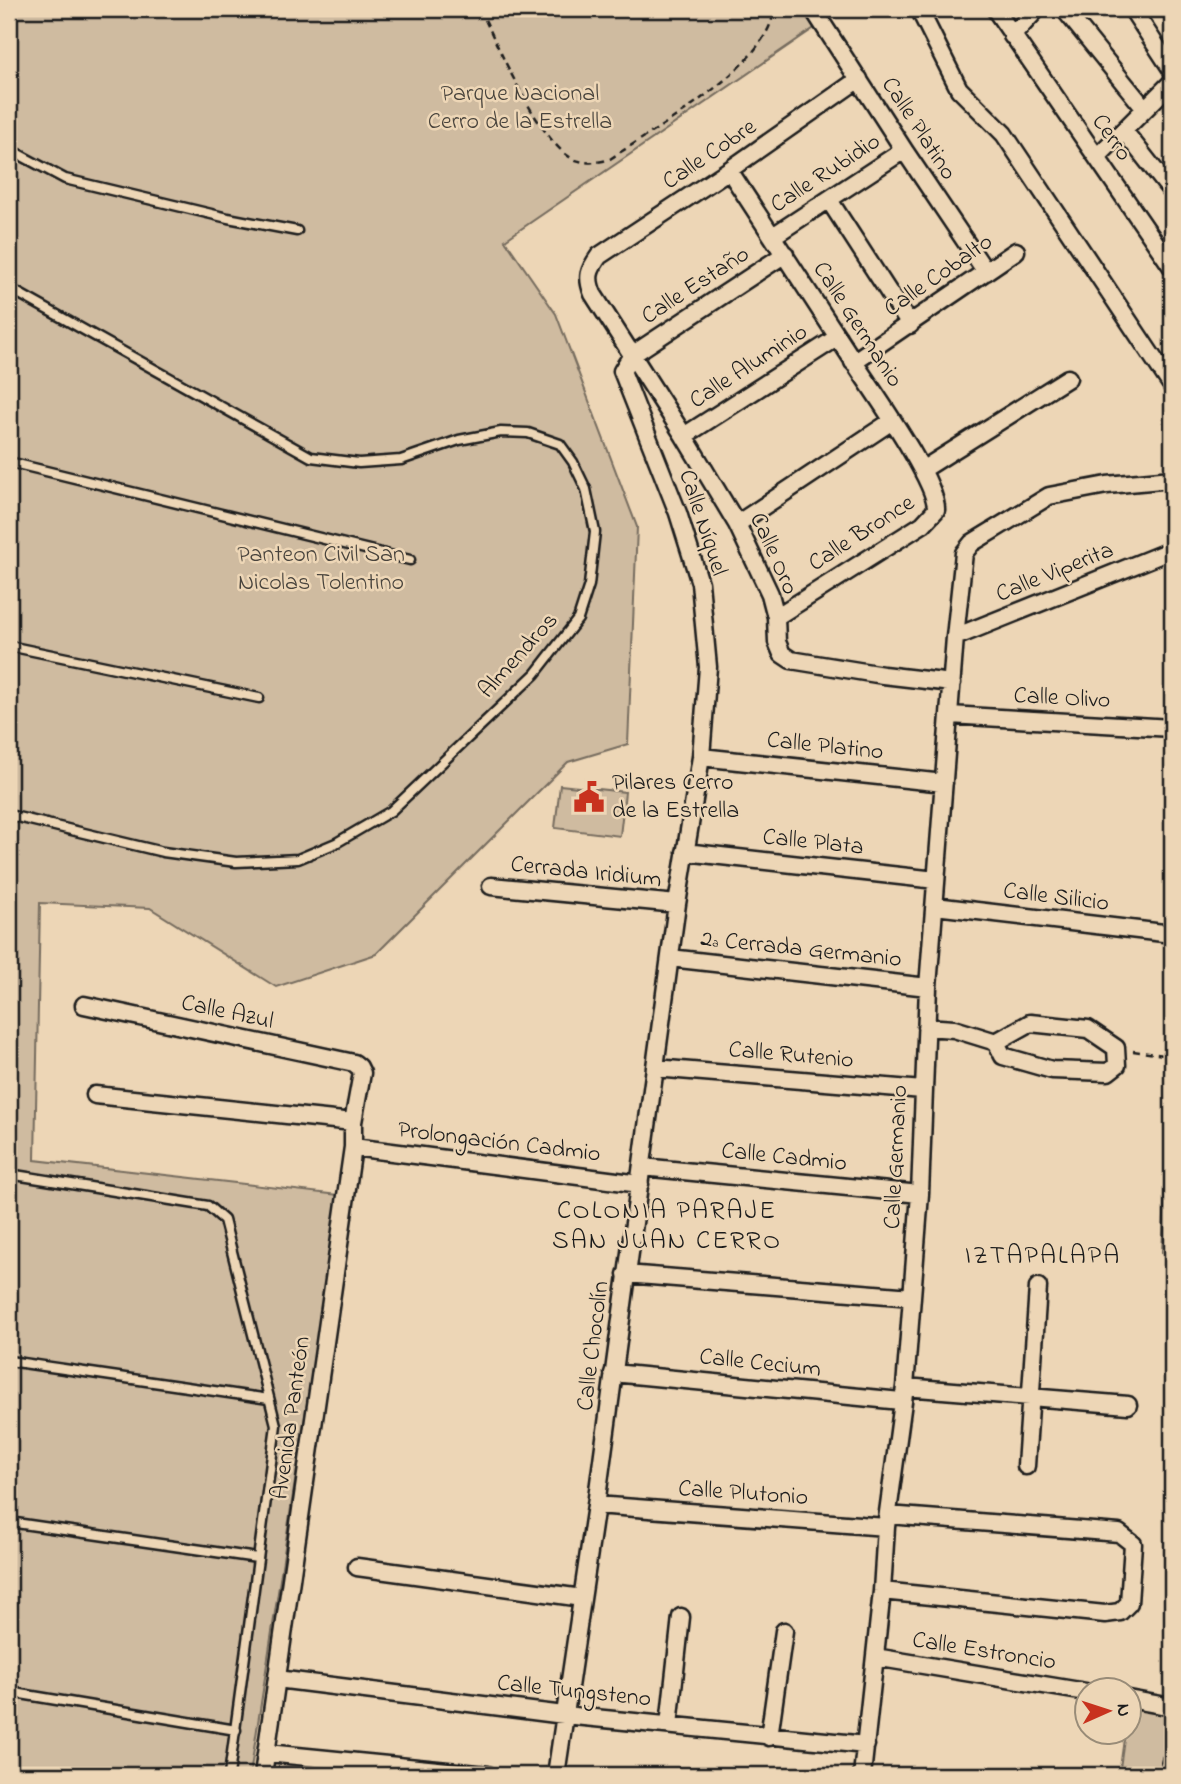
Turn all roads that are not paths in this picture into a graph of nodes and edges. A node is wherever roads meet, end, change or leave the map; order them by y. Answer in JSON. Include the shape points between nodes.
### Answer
{"nodes":[{"id":1,"x":813,"y":9,"type":"edge"},
{"id":2,"x":919,"y":9,"type":"edge"},
{"id":3,"x":995,"y":9,"type":"edge"},
{"id":4,"x":1037,"y":9,"type":"edge"},
{"id":5,"x":1064,"y":9,"type":"edge"},
{"id":6,"x":1132,"y":9,"type":"edge"},
{"id":7,"x":1012,"y":36,"type":"junction"},
{"id":8,"x":1172,"y":70,"type":"edge"},
{"id":9,"x":859,"y":79,"type":"junction"},
{"id":10,"x":1169,"y":93,"type":"edge"},
{"id":11,"x":1145,"y":109,"type":"junction"},
{"id":12,"x":1124,"y":131,"type":"junction"},
{"id":13,"x":9,"y":149,"type":"edge"},
{"id":14,"x":904,"y":150,"type":"junction"},
{"id":15,"x":1097,"y":157,"type":"junction"},
{"id":16,"x":729,"y":170,"type":"junction"},
{"id":17,"x":1172,"y":192,"type":"edge"},
{"id":18,"x":829,"y":200,"type":"junction"},
{"id":19,"x":297,"y":232,"type":"dead end"},
{"id":20,"x":773,"y":236,"type":"junction"},
{"id":21,"x":1016,"y":251,"type":"dead end"},
{"id":22,"x":785,"y":254,"type":"junction"},
{"id":23,"x":1172,"y":267,"type":"edge"},
{"id":24,"x":589,"y":270,"type":"joint"},
{"id":25,"x":986,"y":272,"type":"junction"},
{"id":26,"x":9,"y":288,"type":"edge"},
{"id":27,"x":910,"y":325,"type":"junction"},
{"id":28,"x":838,"y":337,"type":"junction"},
{"id":29,"x":632,"y":355,"type":"junction"},
{"id":30,"x":853,"y":362,"type":"junction"},
{"id":31,"x":1068,"y":378,"type":"dead end"},
{"id":32,"x":1172,"y":386,"type":"edge"},
{"id":33,"x":892,"y":421,"type":"junction"},
{"id":34,"x":684,"y":436,"type":"junction"},
{"id":35,"x":9,"y":462,"type":"edge"},
{"id":36,"x":922,"y":470,"type":"junction"},
{"id":37,"x":1172,"y":479,"type":"edge"},
{"id":38,"x":936,"y":510,"type":"joint"},
{"id":39,"x":737,"y":524,"type":"junction"},
{"id":40,"x":1172,"y":551,"type":"edge"},
{"id":41,"x":410,"y":559,"type":"dead end"},
{"id":42,"x":775,"y":617,"type":"junction"},
{"id":43,"x":955,"y":638,"type":"junction"},
{"id":44,"x":9,"y":646,"type":"edge"},
{"id":45,"x":952,"y":683,"type":"junction"},
{"id":46,"x":259,"y":698,"type":"dead end"},
{"id":47,"x":950,"y":715,"type":"junction"},
{"id":48,"x":1172,"y":729,"type":"edge"},
{"id":49,"x":701,"y":757,"type":"junction"},
{"id":50,"x":944,"y":783,"type":"junction"},
{"id":51,"x":9,"y":815,"type":"edge"},
{"id":52,"x":685,"y":852,"type":"junction"},
{"id":53,"x":936,"y":880,"type":"junction"},
{"id":54,"x":491,"y":886,"type":"dead end"},
{"id":55,"x":677,"y":904,"type":"junction"},
{"id":56,"x":935,"y":906,"type":"junction"},
{"id":57,"x":1172,"y":934,"type":"edge"},
{"id":58,"x":670,"y":958,"type":"junction"},
{"id":59,"x":928,"y":987,"type":"junction"},
{"id":60,"x":84,"y":1005,"type":"dead end"},
{"id":61,"x":926,"y":1027,"type":"junction"},
{"id":62,"x":996,"y":1042,"type":"junction"},
{"id":63,"x":359,"y":1067,"type":"joint"},
{"id":64,"x":655,"y":1068,"type":"junction"},
{"id":65,"x":923,"y":1090,"type":"junction"},
{"id":66,"x":95,"y":1095,"type":"dead end"},
{"id":67,"x":353,"y":1122,"type":"junction"},
{"id":68,"x":353,"y":1147,"type":"junction"},
{"id":69,"x":642,"y":1167,"type":"junction"},
{"id":70,"x":9,"y":1174,"type":"edge"},
{"id":71,"x":640,"y":1184,"type":"junction"},
{"id":72,"x":920,"y":1194,"type":"junction"},
{"id":73,"x":626,"y":1274,"type":"junction"},
{"id":74,"x":1038,"y":1287,"type":"dead end"},
{"id":75,"x":912,"y":1297,"type":"junction"},
{"id":76,"x":9,"y":1361,"type":"edge"},
{"id":77,"x":614,"y":1373,"type":"junction"},
{"id":78,"x":903,"y":1394,"type":"junction"},
{"id":79,"x":1032,"y":1397,"type":"junction"},
{"id":80,"x":269,"y":1399,"type":"junction"},
{"id":81,"x":1128,"y":1405,"type":"dead end"},
{"id":82,"x":1026,"y":1466,"type":"dead end"},
{"id":83,"x":596,"y":1505,"type":"junction"},
{"id":84,"x":887,"y":1521,"type":"junction"},
{"id":85,"x":9,"y":1522,"type":"edge"},
{"id":86,"x":257,"y":1558,"type":"junction"},
{"id":87,"x":357,"y":1567,"type":"dead end"},
{"id":88,"x":882,"y":1591,"type":"junction"},
{"id":89,"x":582,"y":1598,"type":"junction"},
{"id":90,"x":681,"y":1617,"type":"dead end"},
{"id":91,"x":784,"y":1630,"type":"dead end"},
{"id":92,"x":875,"y":1657,"type":"junction"},
{"id":93,"x":277,"y":1679,"type":"junction"},
{"id":94,"x":1072,"y":1690,"type":"edge"},
{"id":95,"x":9,"y":1692,"type":"edge"},
{"id":96,"x":1142,"y":1701,"type":"edge"},
{"id":97,"x":1172,"y":1707,"type":"edge"},
{"id":98,"x":564,"y":1715,"type":"junction"},
{"id":99,"x":669,"y":1725,"type":"junction"},
{"id":100,"x":236,"y":1730,"type":"junction"},
{"id":101,"x":769,"y":1737,"type":"junction"},
{"id":102,"x":866,"y":1745,"type":"junction"},
{"id":103,"x":267,"y":1753,"type":"junction"},
{"id":104,"x":229,"y":1775,"type":"edge"},
{"id":105,"x":263,"y":1775,"type":"edge"},
{"id":106,"x":488,"y":1775,"type":"edge"},
{"id":107,"x":556,"y":1775,"type":"edge"},
{"id":108,"x":862,"y":1775,"type":"edge"}],
"edges":[{"from":1,"to":9,"type":"street","name":"Calle Platino"},
{"from":2,"to":32,"type":"street","via":[[960,89],[1004,134]]},
{"from":3,"to":7,"type":"street","name":"Cerro"},
{"from":4,"to":7,"type":"street"},
{"from":5,"to":11,"type":"street"},
{"from":6,"to":8,"type":"street"},
{"from":7,"to":15,"type":"street","name":"Cerro"},
{"from":9,"to":14,"type":"street","name":"Calle Platino"},
{"from":9,"to":16,"type":"street","name":"Calle Cobre"},
{"from":10,"to":11,"type":"street"},
{"from":11,"to":12,"type":"street"},
{"from":12,"to":15,"type":"street"},
{"from":12,"to":17,"type":"street"},
{"from":13,"to":19,"type":"lane","via":[[65,178]]},
{"from":14,"to":18,"type":"street","name":"Calle Rubidio"},
{"from":14,"to":25,"type":"street","name":"Calle Platino"},
{"from":15,"to":23,"type":"street","name":"Cerro"},
{"from":16,"to":20,"type":"street","name":"Calle Germanio"},
{"from":16,"to":24,"type":"street","name":"Calle Cobre","via":[[599,256]]},
{"from":18,"to":20,"type":"street","name":"Calle Rubidio"},
{"from":18,"to":27,"type":"street"},
{"from":20,"to":22,"type":"street","name":"Calle Germanio"},
{"from":21,"to":25,"type":"street","name":"Calle Cobalto"},
{"from":22,"to":28,"type":"street","name":"Calle Germanio"},
{"from":22,"to":29,"type":"street","name":"Calle Estaño"},
{"from":24,"to":29,"type":"street","name":"Calle Níquel","via":[[593,294]]},
{"from":25,"to":27,"type":"street","name":"Calle Cobalto"},
{"from":26,"to":51,"type":"lane","name":"Almendros","via":[[310,457],[359,463],[401,460],[459,440],[501,432],[528,433],[559,444],[586,489],[595,533],[589,585],[578,619],[536,674],[391,811],[336,843],[298,859],[236,862],[163,852]]},
{"from":27,"to":30,"type":"street","name":"Calle Cobalto"},
{"from":28,"to":30,"type":"street","name":"Calle Germanio"},
{"from":28,"to":34,"type":"street","name":"Calle Aluminio"},
{"from":29,"to":34,"type":"street","name":"Calle Níquel"},
{"from":29,"to":49,"type":"street","name":"Calle Níquel","via":[[622,371],[678,513],[700,583],[708,667]]},
{"from":30,"to":33,"type":"street","name":"Calle Germanio"},
{"from":31,"to":36,"type":"street"},
{"from":33,"to":36,"type":"street","name":"Calle Germanio"},
{"from":33,"to":39,"type":"street"},
{"from":34,"to":39,"type":"street","name":"Calle Oro"},
{"from":35,"to":41,"type":"lane"},
{"from":36,"to":38,"type":"street","name":"Calle Germanio","via":[[935,496]]},
{"from":37,"to":43,"type":"street","name":"Calle Germanio","via":[[1049,496],[972,543],[964,554]]},
{"from":38,"to":42,"type":"street","name":"Calle Bronce","via":[[923,524]]},
{"from":39,"to":42,"type":"street","name":"Calle Oro","via":[[770,594]]},
{"from":40,"to":43,"type":"street","name":"Calle Viperita"},
{"from":42,"to":45,"type":"street","name":"Calle Oro","via":[[777,642],[791,660]]},
{"from":43,"to":45,"type":"street","name":"Calle Germanio"},
{"from":44,"to":46,"type":"lane"},
{"from":45,"to":47,"type":"street","name":"Calle Germanio"},
{"from":47,"to":48,"type":"street","name":"Calle Olivo"},
{"from":47,"to":50,"type":"street","name":"Calle Germanio"},
{"from":49,"to":50,"type":"street","name":"Calle Platino"},
{"from":49,"to":52,"type":"street","name":"Calle Chocolín"},
{"from":50,"to":53,"type":"street","name":"Calle Germanio"},
{"from":52,"to":53,"type":"street","name":"Calle Plata"},
{"from":52,"to":55,"type":"street","name":"Calle Chocolín"},
{"from":53,"to":56,"type":"street","name":"Calle Germanio"},
{"from":54,"to":55,"type":"street","name":"Cerrada Iridium"},
{"from":55,"to":58,"type":"street","name":"Calle Chocolín"},
{"from":56,"to":57,"type":"street","name":"Calle Silicio"},
{"from":56,"to":59,"type":"street","name":"Calle Germanio"},
{"from":58,"to":59,"type":"street","name":"2ª Cerrada Germanio"},
{"from":58,"to":64,"type":"street","name":"Calle Chocolín"},
{"from":59,"to":61,"type":"street","name":"Calle Germanio"},
{"from":60,"to":63,"type":"street","name":"Calle Azul"},
{"from":61,"to":62,"type":"street","via":[[954,1029]]},
{"from":61,"to":65,"type":"street","name":"Calle Germanio"},
{"from":62,"to":62,"type":"street","via":[[1003,1056],[1052,1070],[1108,1072],[1117,1065],[1116,1048],[1088,1028],[1030,1023]]},
{"from":63,"to":67,"type":"street","name":"Avenida Panteón","via":[[362,1073]]},
{"from":64,"to":65,"type":"street","name":"Calle Rutenio"},
{"from":64,"to":69,"type":"street","name":"Calle Chocolín"},
{"from":65,"to":72,"type":"street","name":"Calle Germanio"},
{"from":66,"to":67,"type":"street"},
{"from":67,"to":68,"type":"street","name":"Avenida Panteón"},
{"from":68,"to":71,"type":"street","name":"Prolongación Cadmio"},
{"from":68,"to":93,"type":"street","name":"Avenida Panteón"},
{"from":69,"to":71,"type":"street","name":"Calle Chocolín"},
{"from":69,"to":72,"type":"street","name":"Calle Cadmio"},
{"from":70,"to":80,"type":"lane","via":[[208,1206],[224,1220]]},
{"from":71,"to":73,"type":"street","name":"Calle Chocolín"},
{"from":72,"to":75,"type":"street","name":"Calle Germanio"},
{"from":73,"to":75,"type":"street"},
{"from":73,"to":77,"type":"street","name":"Calle Chocolín"},
{"from":74,"to":79,"type":"street"},
{"from":75,"to":78,"type":"street","name":"Calle Germanio"},
{"from":76,"to":80,"type":"lane"},
{"from":77,"to":78,"type":"street","name":"Calle Cecium"},
{"from":77,"to":83,"type":"street","name":"Calle Chocolín"},
{"from":78,"to":79,"type":"street","name":"Calle Cecium"},
{"from":78,"to":84,"type":"street","name":"Calle Germanio"},
{"from":79,"to":81,"type":"street","name":"Calle Cecium"},
{"from":79,"to":82,"type":"street"},
{"from":80,"to":86,"type":"lane","via":[[276,1425]]},
{"from":83,"to":84,"type":"street","name":"Calle Plutonio"},
{"from":83,"to":89,"type":"street","name":"Calle Chocolín"},
{"from":84,"to":88,"type":"street","name":"Calle Germanio"},
{"from":84,"to":88,"type":"street","name":"Calle Plutonio","via":[[1119,1533],[1133,1544],[1129,1603],[1119,1612],[1105,1614]]},
{"from":85,"to":86,"type":"lane"},
{"from":86,"to":100,"type":"lane"},
{"from":87,"to":89,"type":"street"},
{"from":88,"to":92,"type":"street","name":"Calle Germanio"},
{"from":89,"to":98,"type":"street","name":"Calle Chocolín"},
{"from":90,"to":99,"type":"street"},
{"from":91,"to":101,"type":"street"},
{"from":92,"to":94,"type":"street","name":"Calle Estroncio"},
{"from":92,"to":102,"type":"street","name":"Calle Germanio"},
{"from":93,"to":98,"type":"street","name":"Calle Tungsteno"},
{"from":93,"to":103,"type":"street","name":"Avenida Panteón"},
{"from":95,"to":100,"type":"lane"},
{"from":96,"to":97,"type":"street"},
{"from":98,"to":99,"type":"street","name":"Calle Tungsteno"},
{"from":98,"to":107,"type":"street","name":"Calle Chocolín"},
{"from":99,"to":101,"type":"street","name":"Calle Tungsteno"},
{"from":100,"to":104,"type":"lane"},
{"from":101,"to":102,"type":"street","name":"Calle Tungsteno"},
{"from":102,"to":108,"type":"street","name":"Calle Germanio"},
{"from":103,"to":105,"type":"street","name":"Avenida Panteón"},
{"from":103,"to":106,"type":"street"}]}
